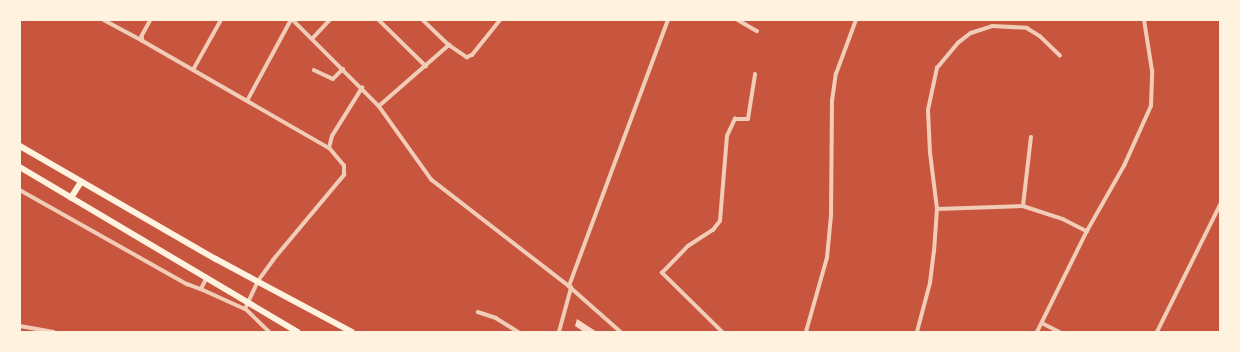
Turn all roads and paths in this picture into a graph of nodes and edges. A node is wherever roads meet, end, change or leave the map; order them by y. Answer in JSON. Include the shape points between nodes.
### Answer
{"nodes":[{"id":1,"x":104,"y":20,"type":"edge"},
{"id":2,"x":151,"y":20,"type":"edge"},
{"id":3,"x":221,"y":20,"type":"edge"},
{"id":4,"x":292,"y":20,"type":"edge"},
{"id":5,"x":330,"y":20,"type":"edge"},
{"id":6,"x":379,"y":20,"type":"edge"},
{"id":7,"x":423,"y":20,"type":"edge"},
{"id":8,"x":500,"y":20,"type":"edge"},
{"id":9,"x":668,"y":20,"type":"edge"},
{"id":10,"x":738,"y":20,"type":"edge"},
{"id":11,"x":856,"y":20,"type":"edge"},
{"id":12,"x":1144,"y":20,"type":"edge"},
{"id":13,"x":757,"y":31,"type":"dead end"},
{"id":14,"x":312,"y":39,"type":"junction"},
{"id":15,"x":143,"y":41,"type":"junction"},
{"id":16,"x":449,"y":45,"type":"junction"},
{"id":17,"x":1060,"y":55,"type":"dead end"},
{"id":18,"x":426,"y":66,"type":"junction"},
{"id":19,"x":343,"y":68,"type":"junction"},
{"id":20,"x":192,"y":70,"type":"junction"},
{"id":21,"x":314,"y":70,"type":"dead end"},
{"id":22,"x":755,"y":75,"type":"dead end"},
{"id":23,"x":362,"y":88,"type":"junction"},
{"id":24,"x":247,"y":101,"type":"junction"},
{"id":25,"x":379,"y":106,"type":"junction"},
{"id":26,"x":1030,"y":136,"type":"dead end"},
{"id":27,"x":20,"y":146,"type":"edge"},
{"id":28,"x":329,"y":148,"type":"junction"},
{"id":29,"x":20,"y":167,"type":"edge"},
{"id":30,"x":81,"y":182,"type":"junction"},
{"id":31,"x":20,"y":190,"type":"edge"},
{"id":32,"x":72,"y":198,"type":"junction"},
{"id":33,"x":1220,"y":205,"type":"edge"},
{"id":34,"x":1023,"y":206,"type":"junction"},
{"id":35,"x":937,"y":209,"type":"junction"},
{"id":36,"x":1087,"y":231,"type":"junction"},
{"id":37,"x":207,"y":277,"type":"junction"},
{"id":38,"x":258,"y":281,"type":"junction"},
{"id":39,"x":570,"y":287,"type":"junction"},
{"id":40,"x":201,"y":288,"type":"junction"},
{"id":41,"x":248,"y":301,"type":"junction"},
{"id":42,"x":245,"y":309,"type":"junction"},
{"id":43,"x":478,"y":312,"type":"dead end"},
{"id":44,"x":1042,"y":323,"type":"junction"},
{"id":45,"x":20,"y":326,"type":"edge"},
{"id":46,"x":53,"y":332,"type":"edge"},
{"id":47,"x":269,"y":332,"type":"edge"},
{"id":48,"x":298,"y":332,"type":"edge"},
{"id":49,"x":352,"y":332,"type":"edge"},
{"id":50,"x":518,"y":332,"type":"edge"},
{"id":51,"x":559,"y":332,"type":"edge"},
{"id":52,"x":621,"y":332,"type":"edge"},
{"id":53,"x":722,"y":332,"type":"edge"},
{"id":54,"x":806,"y":332,"type":"edge"},
{"id":55,"x":917,"y":332,"type":"edge"},
{"id":56,"x":1037,"y":332,"type":"edge"},
{"id":57,"x":1060,"y":332,"type":"edge"},
{"id":58,"x":1157,"y":332,"type":"edge"}],
"edges":[{"from":1,"to":15,"type":"street"},
{"from":2,"to":15,"type":"street","via":[[142,36]]},
{"from":3,"to":20,"type":"street"},
{"from":4,"to":14,"type":"street"},
{"from":4,"to":24,"type":"street"},
{"from":5,"to":14,"type":"street"},
{"from":6,"to":18,"type":"street"},
{"from":7,"to":16,"type":"street"},
{"from":8,"to":16,"type":"street","via":[[472,55],[467,57]]},
{"from":9,"to":39,"type":"street"},
{"from":10,"to":13,"type":"street"},
{"from":11,"to":54,"type":"street","via":[[836,74],[832,101],[831,216],[827,258]]},
{"from":12,"to":36,"type":"street","via":[[1152,71],[1150,106],[1124,166]]},
{"from":14,"to":19,"type":"street"},
{"from":15,"to":20,"type":"street"},
{"from":16,"to":18,"type":"street"},
{"from":17,"to":35,"type":"street","via":[[1040,36],[1027,28],[1012,25],[992,26],[971,33],[948,52],[933,80],[928,110]]},
{"from":18,"to":25,"type":"street"},
{"from":19,"to":21,"type":"street","via":[[333,79]]},
{"from":19,"to":23,"type":"street"},
{"from":20,"to":24,"type":"street"},
{"from":22,"to":53,"type":"street","via":[[748,119],[735,119],[727,136],[720,221],[713,230],[688,246],[662,273]]},
{"from":23,"to":25,"type":"street"},
{"from":23,"to":28,"type":"street","via":[[332,136]]},
{"from":24,"to":28,"type":"street"},
{"from":25,"to":39,"type":"street","via":[[432,180]]},
{"from":26,"to":34,"type":"street"},
{"from":27,"to":30,"type":"highway"},
{"from":28,"to":38,"type":"street","via":[[344,166],[343,178]]},
{"from":29,"to":32,"type":"highway"},
{"from":30,"to":32,"type":"highway"},
{"from":30,"to":38,"type":"highway"},
{"from":31,"to":40,"type":"street","via":[[142,261],[187,284]]},
{"from":32,"to":37,"type":"highway"},
{"from":33,"to":58,"type":"street"},
{"from":34,"to":35,"type":"street"},
{"from":34,"to":36,"type":"street","via":[[1063,219]]},
{"from":35,"to":55,"type":"street","via":[[930,283]]},
{"from":36,"to":44,"type":"street"},
{"from":37,"to":40,"type":"street"},
{"from":37,"to":41,"type":"highway"},
{"from":38,"to":41,"type":"street"},
{"from":38,"to":49,"type":"highway"},
{"from":39,"to":51,"type":"street"},
{"from":39,"to":52,"type":"street"},
{"from":40,"to":42,"type":"street"},
{"from":41,"to":42,"type":"street"},
{"from":41,"to":48,"type":"highway"},
{"from":42,"to":47,"type":"street"},
{"from":43,"to":50,"type":"street","via":[[496,318]]},
{"from":44,"to":56,"type":"street"},
{"from":44,"to":57,"type":"street"},
{"from":45,"to":46,"type":"street"}]}
